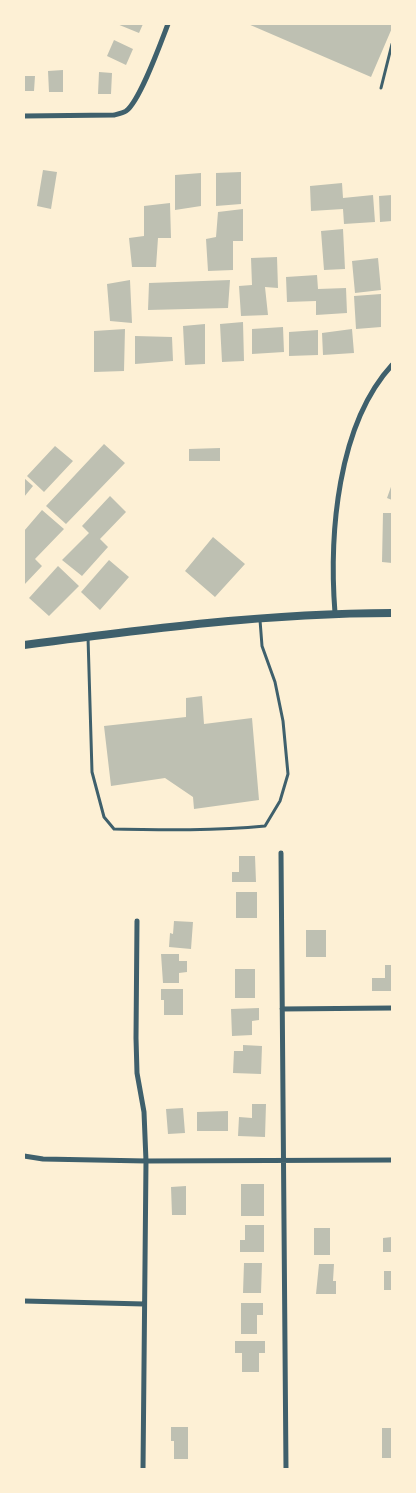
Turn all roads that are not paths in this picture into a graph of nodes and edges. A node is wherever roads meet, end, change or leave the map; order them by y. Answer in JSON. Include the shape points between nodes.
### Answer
{"nodes":[{"id":1,"x":168,"y":24,"type":"edge"},
{"id":2,"x":392,"y":44,"type":"edge"},
{"id":3,"x":381,"y":88,"type":"dead end"},
{"id":4,"x":24,"y":116,"type":"edge"},
{"id":5,"x":392,"y":365,"type":"edge"},
{"id":6,"x":335,"y":613,"type":"junction"},
{"id":7,"x":392,"y":613,"type":"edge"},
{"id":8,"x":260,"y":618,"type":"junction"},
{"id":9,"x":88,"y":637,"type":"junction"},
{"id":10,"x":24,"y":645,"type":"edge"},
{"id":11,"x":281,"y":853,"type":"dead end"},
{"id":12,"x":137,"y":921,"type":"dead end"},
{"id":13,"x":392,"y":1008,"type":"edge"},
{"id":14,"x":282,"y":1009,"type":"junction"},
{"id":15,"x":24,"y":1156,"type":"edge"},
{"id":16,"x":392,"y":1160,"type":"edge"},
{"id":17,"x":146,"y":1161,"type":"junction"},
{"id":18,"x":284,"y":1162,"type":"junction"},
{"id":19,"x":24,"y":1301,"type":"edge"},
{"id":20,"x":144,"y":1304,"type":"junction"},
{"id":21,"x":144,"y":1469,"type":"edge"},
{"id":22,"x":286,"y":1469,"type":"edge"}],
"edges":[{"from":1,"to":4,"type":"street","via":[[133,103],[125,112],[114,115]]},
{"from":2,"to":3,"type":"lane"},
{"from":5,"to":6,"type":"street","via":[[371,394],[345,461],[336,510]]},
{"from":6,"to":7,"type":"street"},
{"from":6,"to":8,"type":"street"},
{"from":8,"to":9,"type":"street"},
{"from":8,"to":9,"type":"lane","via":[[262,646],[275,682],[283,722],[288,774],[280,802],[265,826],[243,829],[114,829],[104,817],[92,772]]},
{"from":9,"to":10,"type":"street"},
{"from":11,"to":14,"type":"street"},
{"from":12,"to":17,"type":"street","via":[[137,1073],[144,1112]]},
{"from":13,"to":14,"type":"street"},
{"from":14,"to":18,"type":"street"},
{"from":15,"to":17,"type":"street"},
{"from":16,"to":18,"type":"street"},
{"from":17,"to":18,"type":"street"},
{"from":17,"to":20,"type":"street"},
{"from":18,"to":22,"type":"street"},
{"from":19,"to":20,"type":"street"},
{"from":20,"to":21,"type":"street"}]}
